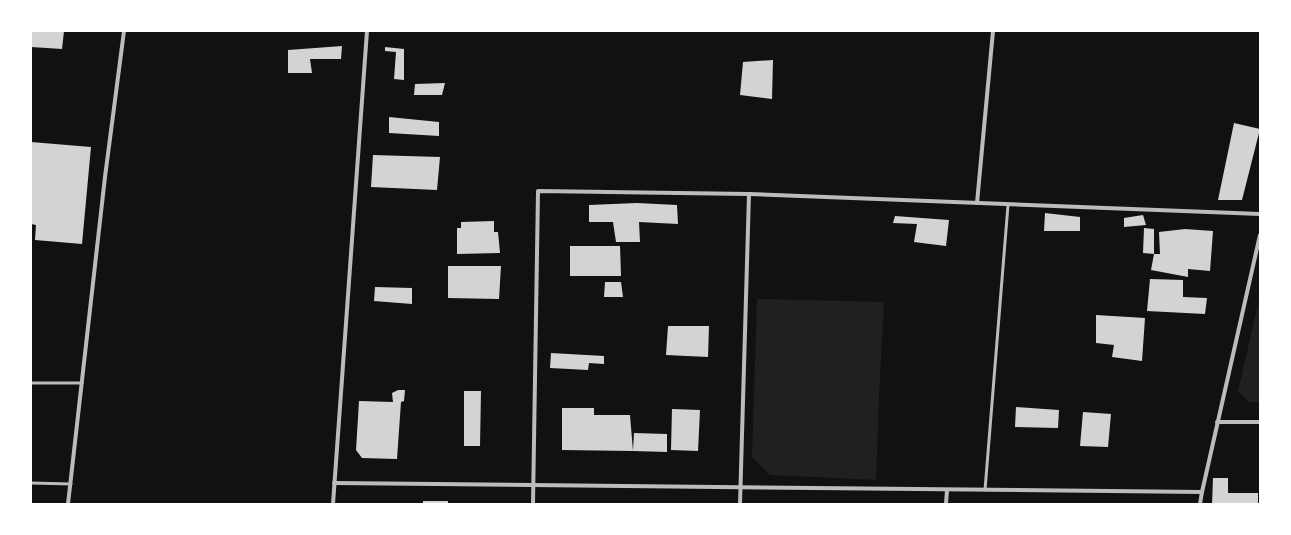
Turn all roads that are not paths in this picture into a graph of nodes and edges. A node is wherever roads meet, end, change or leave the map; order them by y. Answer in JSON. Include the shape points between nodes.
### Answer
{"nodes":[{"id":1,"x":124,"y":31,"type":"edge"},
{"id":2,"x":367,"y":31,"type":"edge"},
{"id":3,"x":993,"y":31,"type":"edge"},
{"id":4,"x":749,"y":194,"type":"junction"},
{"id":5,"x":977,"y":204,"type":"junction"},
{"id":6,"x":1008,"y":204,"type":"junction"},
{"id":7,"x":1260,"y":214,"type":"edge"},
{"id":8,"x":1260,"y":235,"type":"edge"},
{"id":9,"x":31,"y":383,"type":"edge"},
{"id":10,"x":82,"y":383,"type":"junction"},
{"id":11,"x":1217,"y":422,"type":"junction"},
{"id":12,"x":1260,"y":422,"type":"edge"},
{"id":13,"x":31,"y":482,"type":"edge"},
{"id":14,"x":334,"y":483,"type":"junction"},
{"id":15,"x":70,"y":484,"type":"junction"},
{"id":16,"x":534,"y":486,"type":"junction"},
{"id":17,"x":741,"y":487,"type":"junction"},
{"id":18,"x":947,"y":490,"type":"junction"},
{"id":19,"x":985,"y":490,"type":"junction"},
{"id":20,"x":1202,"y":492,"type":"junction"},
{"id":21,"x":68,"y":504,"type":"edge"},
{"id":22,"x":333,"y":504,"type":"edge"},
{"id":23,"x":533,"y":504,"type":"edge"},
{"id":24,"x":740,"y":504,"type":"edge"},
{"id":25,"x":946,"y":504,"type":"edge"},
{"id":26,"x":1200,"y":504,"type":"edge"}],
"edges":[{"from":1,"to":10,"type":"street"},
{"from":2,"to":14,"type":"street"},
{"from":3,"to":5,"type":"street"},
{"from":4,"to":5,"type":"street"},
{"from":4,"to":16,"type":"street","via":[[538,191]]},
{"from":4,"to":17,"type":"street"},
{"from":5,"to":6,"type":"street"},
{"from":6,"to":7,"type":"street"},
{"from":6,"to":19,"type":"lane"},
{"from":8,"to":11,"type":"street"},
{"from":9,"to":10,"type":"lane"},
{"from":10,"to":15,"type":"street"},
{"from":11,"to":12,"type":"street"},
{"from":11,"to":20,"type":"street"},
{"from":13,"to":15,"type":"lane"},
{"from":14,"to":16,"type":"street"},
{"from":14,"to":22,"type":"street"},
{"from":15,"to":21,"type":"street"},
{"from":16,"to":17,"type":"street"},
{"from":16,"to":23,"type":"street"},
{"from":17,"to":18,"type":"street"},
{"from":17,"to":24,"type":"street"},
{"from":18,"to":19,"type":"street"},
{"from":18,"to":25,"type":"street"},
{"from":19,"to":20,"type":"street"},
{"from":20,"to":26,"type":"street"}]}
